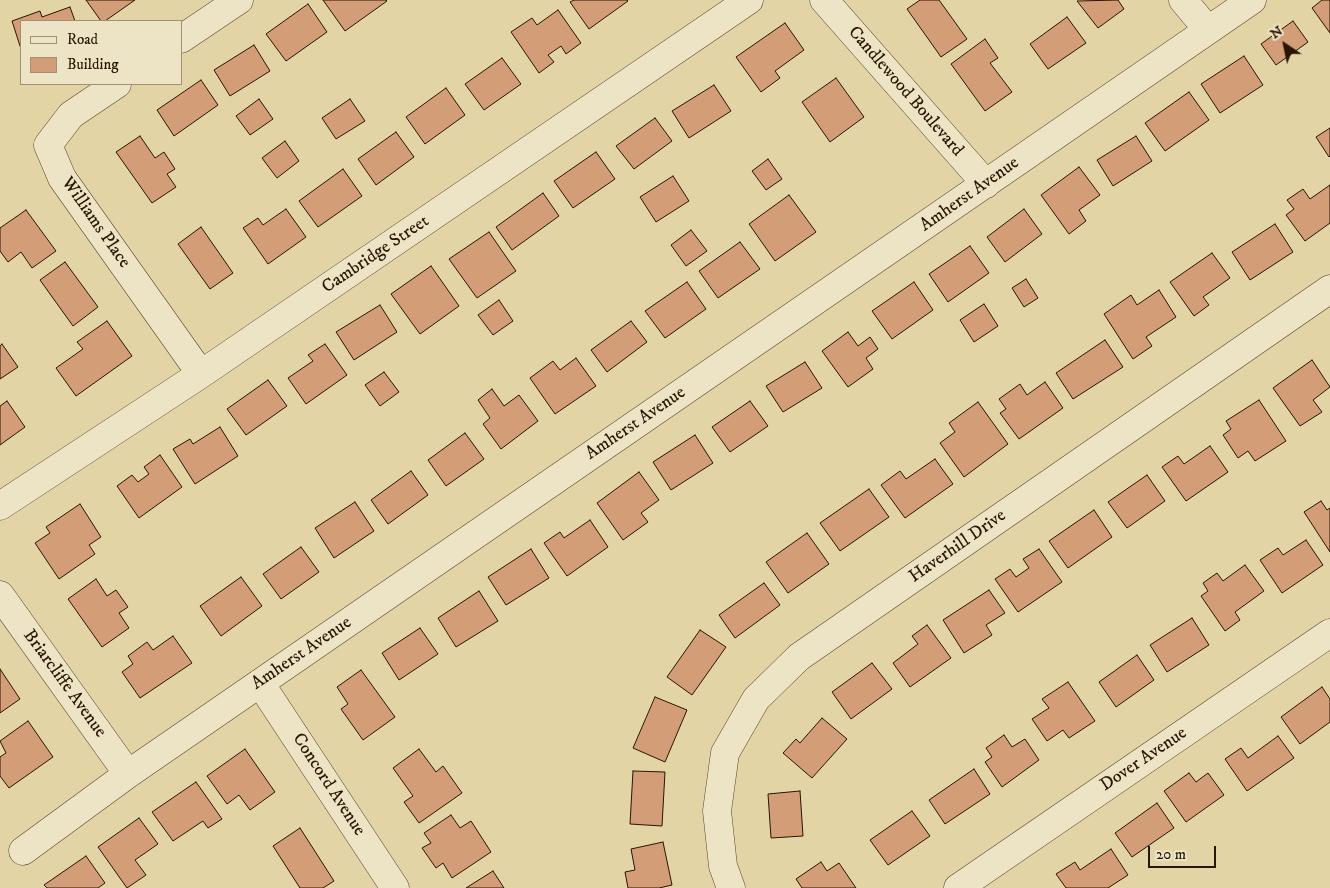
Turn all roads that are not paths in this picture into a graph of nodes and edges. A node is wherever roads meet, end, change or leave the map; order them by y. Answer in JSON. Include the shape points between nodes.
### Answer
{"nodes":[{"id":1,"x":239,"y":0,"type":"edge"},
{"id":2,"x":749,"y":0,"type":"edge"},
{"id":3,"x":824,"y":0,"type":"edge"},
{"id":4,"x":1183,"y":0,"type":"edge"},
{"id":5,"x":1252,"y":0,"type":"edge"},
{"id":6,"x":1208,"y":30,"type":"junction"},
{"id":7,"x":182,"y":39,"type":"edge"},
{"id":8,"x":115,"y":85,"type":"edge"},
{"id":9,"x":986,"y":184,"type":"junction"},
{"id":10,"x":1330,"y":289,"type":"edge"},
{"id":11,"x":200,"y":374,"type":"junction"},
{"id":12,"x":0,"y":506,"type":"edge"},
{"id":13,"x":0,"y":595,"type":"edge"},
{"id":14,"x":1330,"y":633,"type":"edge"},
{"id":15,"x":260,"y":683,"type":"junction"},
{"id":16,"x":128,"y":774,"type":"junction"},
{"id":17,"x":23,"y":851,"type":"dead end"},
{"id":18,"x":395,"y":888,"type":"edge"},
{"id":19,"x":731,"y":888,"type":"edge"},
{"id":20,"x":958,"y":888,"type":"edge"}],
"edges":[{"from":1,"to":7,"type":"street"},
{"from":2,"to":11,"type":"street","name":"Cambridge Street"},
{"from":3,"to":9,"type":"street","name":"Candlewood Boulevard"},
{"from":4,"to":6,"type":"street"},
{"from":5,"to":6,"type":"street","name":"Amherst Avenue"},
{"from":6,"to":9,"type":"street","name":"Amherst Avenue"},
{"from":8,"to":11,"type":"street","name":"Williams Place","via":[[71,115],[48,145],[62,178]]},
{"from":9,"to":15,"type":"street","name":"Amherst Avenue"},
{"from":10,"to":19,"type":"street","name":"Haverhill Drive","via":[[799,657],[756,699],[725,753],[717,811],[723,866]]},
{"from":11,"to":12,"type":"street","name":"Cambridge Street"},
{"from":13,"to":16,"type":"street","name":"Briarcliffe Avenue"},
{"from":14,"to":20,"type":"street","name":"Dover Avenue"},
{"from":15,"to":16,"type":"street","name":"Amherst Avenue"},
{"from":15,"to":18,"type":"street","name":"Concord Avenue"},
{"from":16,"to":17,"type":"street","name":"Amherst Avenue"}]}
